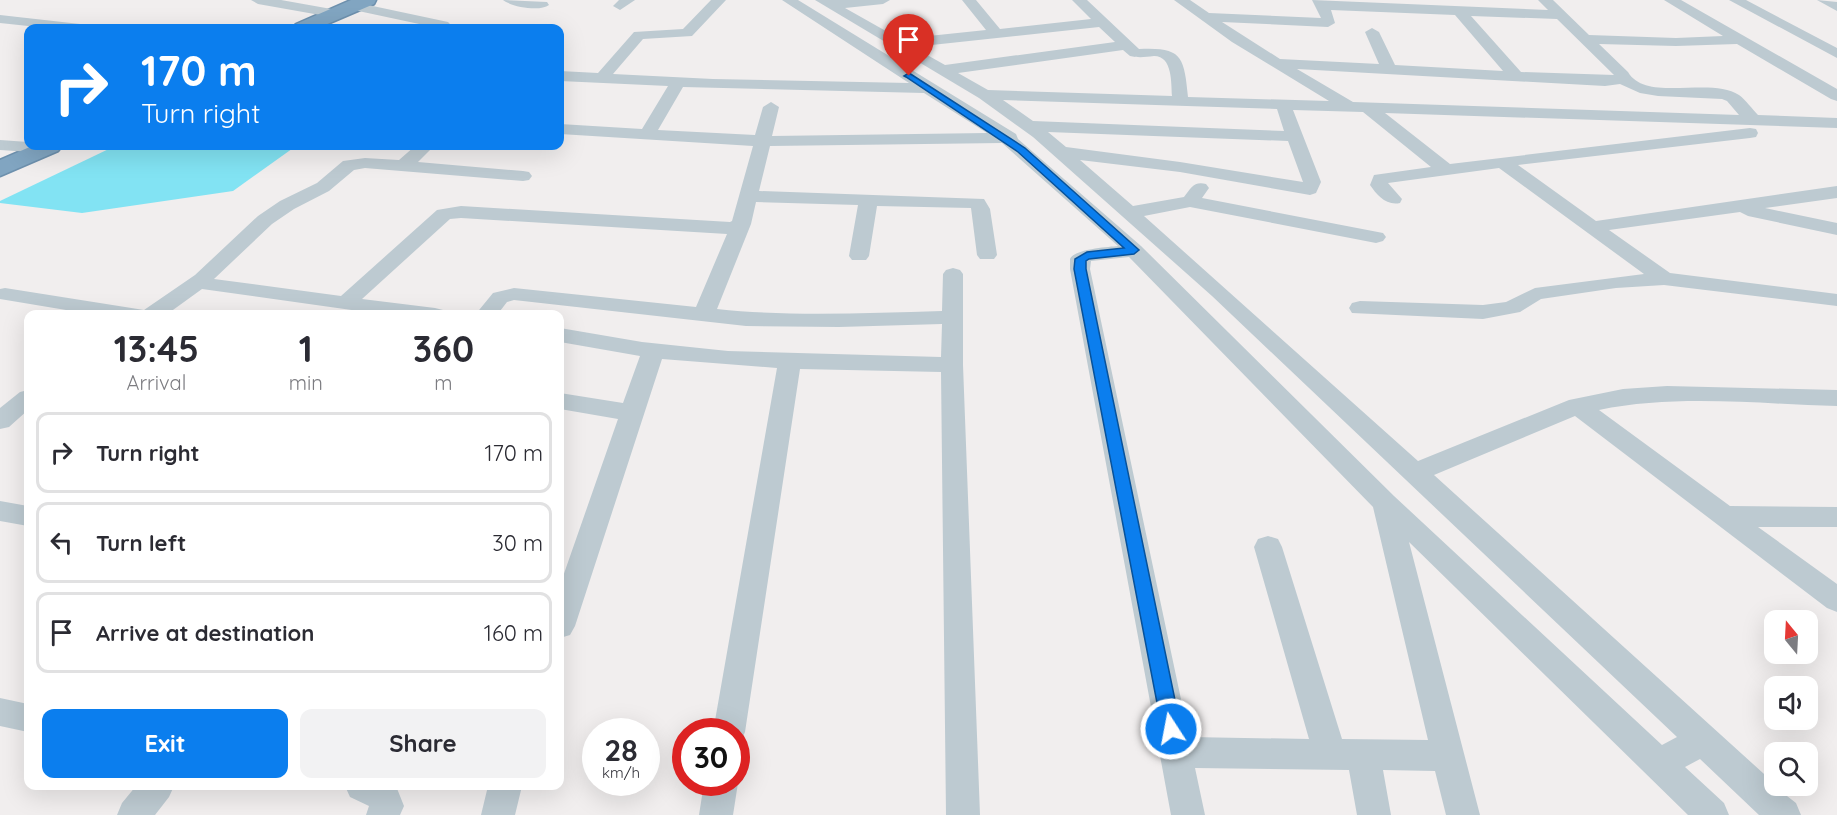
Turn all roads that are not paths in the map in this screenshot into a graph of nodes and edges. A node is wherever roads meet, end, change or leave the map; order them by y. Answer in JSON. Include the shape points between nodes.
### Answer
{"nodes":[{"id":1,"x":258,"y":0,"type":"edge"},
{"id":2,"x":510,"y":0,"type":"edge"},
{"id":3,"x":719,"y":0,"type":"edge"},
{"id":4,"x":883,"y":0,"type":"edge"},
{"id":5,"x":969,"y":0,"type":"edge"},
{"id":6,"x":1079,"y":0,"type":"edge"},
{"id":7,"x":1181,"y":0,"type":"edge"},
{"id":8,"x":1234,"y":0,"type":"edge"},
{"id":9,"x":1545,"y":0,"type":"edge"},
{"id":10,"x":1671,"y":0,"type":"edge"},
{"id":11,"x":1736,"y":0,"type":"edge"},
{"id":12,"x":1824,"y":0,"type":"edge"},
{"id":13,"x":1320,"y":3,"type":"edge"},
{"id":14,"x":542,"y":4,"type":"dead end"},
{"id":15,"x":815,"y":5,"type":"edge"},
{"id":16,"x":352,"y":7,"type":"edge"},
{"id":17,"x":1837,"y":7,"type":"edge"},
{"id":18,"x":1461,"y":12,"type":"junction"},
{"id":19,"x":1560,"y":15,"type":"junction"},
{"id":20,"x":1204,"y":17,"type":"junction"},
{"id":21,"x":0,"y":19,"type":"edge"},
{"id":22,"x":1240,"y":19,"type":"junction"},
{"id":23,"x":1102,"y":21,"type":"junction"},
{"id":24,"x":44,"y":24,"type":"edge"},
{"id":25,"x":312,"y":24,"type":"edge"},
{"id":26,"x":438,"y":24,"type":"edge"},
{"id":27,"x":1372,"y":32,"type":"dead end"},
{"id":28,"x":996,"y":33,"type":"junction"},
{"id":29,"x":1585,"y":39,"type":"junction"},
{"id":30,"x":1741,"y":40,"type":"junction"},
{"id":31,"x":1127,"y":45,"type":"junction"},
{"id":32,"x":1837,"y":54,"type":"edge"},
{"id":33,"x":901,"y":56,"type":"junction"},
{"id":34,"x":1276,"y":63,"type":"junction"},
{"id":35,"x":1389,"y":69,"type":"junction"},
{"id":36,"x":564,"y":76,"type":"edge"},
{"id":37,"x":1516,"y":76,"type":"junction"},
{"id":38,"x":601,"y":79,"type":"junction"},
{"id":39,"x":936,"y":79,"type":"junction"},
{"id":40,"x":1623,"y":80,"type":"junction"},
{"id":41,"x":678,"y":82,"type":"junction"},
{"id":42,"x":985,"y":95,"type":"junction"},
{"id":43,"x":1837,"y":96,"type":"edge"},
{"id":44,"x":1180,"y":101,"type":"junction"},
{"id":45,"x":1283,"y":105,"type":"junction"},
{"id":46,"x":771,"y":107,"type":"dead end"},
{"id":47,"x":1350,"y":107,"type":"junction"},
{"id":48,"x":1368,"y":108,"type":"junction"},
{"id":49,"x":1754,"y":121,"type":"junction"},
{"id":50,"x":1833,"y":123,"type":"edge"},
{"id":51,"x":564,"y":129,"type":"edge"},
{"id":52,"x":647,"y":134,"type":"junction"},
{"id":53,"x":1024,"y":134,"type":"junction"},
{"id":54,"x":1295,"y":136,"type":"junction"},
{"id":55,"x":763,"y":141,"type":"junction"},
{"id":56,"x":0,"y":145,"type":"edge"},
{"id":57,"x":24,"y":146,"type":"edge"},
{"id":58,"x":41,"y":150,"type":"edge"},
{"id":59,"x":421,"y":150,"type":"edge"},
{"id":60,"x":1060,"y":152,"type":"junction"},
{"id":61,"x":1502,"y":162,"type":"junction"},
{"id":62,"x":403,"y":166,"type":"junction"},
{"id":63,"x":0,"y":169,"type":"edge"},
{"id":64,"x":1445,"y":169,"type":"junction"},
{"id":65,"x":1207,"y":171,"type":"junction"},
{"id":66,"x":523,"y":176,"type":"dead end"},
{"id":67,"x":1837,"y":192,"type":"edge"},
{"id":68,"x":748,"y":196,"type":"junction"},
{"id":69,"x":1393,"y":199,"type":"dead end"},
{"id":70,"x":868,"y":200,"type":"junction"},
{"id":71,"x":1190,"y":201,"type":"junction"},
{"id":72,"x":1732,"y":207,"type":"junction"},
{"id":73,"x":1129,"y":213,"type":"junction"},
{"id":74,"x":741,"y":224,"type":"junction"},
{"id":75,"x":1593,"y":227,"type":"junction"},
{"id":76,"x":1837,"y":229,"type":"edge"},
{"id":77,"x":1376,"y":237,"type":"dead end"},
{"id":78,"x":1134,"y":250,"type":"junction"},
{"id":79,"x":987,"y":255,"type":"dead end"},
{"id":80,"x":859,"y":256,"type":"dead end"},
{"id":81,"x":953,"y":274,"type":"dead end"},
{"id":82,"x":202,"y":279,"type":"junction"},
{"id":83,"x":1664,"y":279,"type":"junction"},
{"id":84,"x":5,"y":294,"type":"dead end"},
{"id":85,"x":1837,"y":300,"type":"edge"},
{"id":86,"x":345,"y":303,"type":"junction"},
{"id":87,"x":1359,"y":308,"type":"dead end"},
{"id":88,"x":104,"y":310,"type":"edge"},
{"id":89,"x":160,"y":310,"type":"edge"},
{"id":90,"x":370,"y":310,"type":"edge"},
{"id":91,"x":490,"y":310,"type":"edge"},
{"id":92,"x":703,"y":316,"type":"junction"},
{"id":93,"x":952,"y":317,"type":"junction"},
{"id":94,"x":564,"y":336,"type":"edge"},
{"id":95,"x":653,"y":351,"type":"junction"},
{"id":96,"x":790,"y":362,"type":"junction"},
{"id":97,"x":951,"y":365,"type":"junction"},
{"id":98,"x":1837,"y":398,"type":"edge"},
{"id":99,"x":24,"y":402,"type":"edge"},
{"id":100,"x":564,"y":402,"type":"edge"},
{"id":101,"x":1577,"y":406,"type":"junction"},
{"id":102,"x":632,"y":413,"type":"junction"},
{"id":103,"x":0,"y":421,"type":"edge"},
{"id":104,"x":1414,"y":473,"type":"junction"},
{"id":105,"x":1385,"y":503,"type":"junction"},
{"id":106,"x":1724,"y":516,"type":"junction"},
{"id":107,"x":1837,"y":517,"type":"edge"},
{"id":108,"x":1268,"y":547,"type":"dead end"},
{"id":109,"x":1837,"y":600,"type":"edge"},
{"id":110,"x":564,"y":614,"type":"edge"},
{"id":111,"x":0,"y":712,"type":"edge"},
{"id":112,"x":24,"y":717,"type":"edge"},
{"id":113,"x":731,"y":718,"type":"edge"},
{"id":114,"x":1682,"y":751,"type":"junction"},
{"id":115,"x":1176,"y":752,"type":"junction"},
{"id":116,"x":1330,"y":755,"type":"junction"},
{"id":117,"x":1363,"y":755,"type":"junction"},
{"id":118,"x":1448,"y":756,"type":"junction"},
{"id":119,"x":154,"y":790,"type":"edge"},
{"id":120,"x":377,"y":790,"type":"edge"},
{"id":121,"x":504,"y":790,"type":"edge"},
{"id":122,"x":719,"y":796,"type":"edge"},
{"id":123,"x":134,"y":815,"type":"edge"},
{"id":124,"x":383,"y":815,"type":"edge"},
{"id":125,"x":498,"y":815,"type":"edge"},
{"id":126,"x":716,"y":815,"type":"edge"},
{"id":127,"x":963,"y":815,"type":"edge"},
{"id":128,"x":1188,"y":815,"type":"edge"},
{"id":129,"x":1374,"y":815,"type":"edge"},
{"id":130,"x":1463,"y":815,"type":"edge"},
{"id":131,"x":1712,"y":815,"type":"edge"},
{"id":132,"x":1784,"y":815,"type":"edge"}],
"edges":[{"from":1,"to":16,"type":"street"},
{"from":2,"to":14,"type":"street"},
{"from":3,"to":38,"type":"street","via":[[687,33],[639,35]]},
{"from":4,"to":15,"type":"street"},
{"from":5,"to":28,"type":"street"},
{"from":6,"to":23,"type":"street"},
{"from":7,"to":20,"type":"street"},
{"from":8,"to":22,"type":"street"},
{"from":9,"to":19,"type":"street"},
{"from":10,"to":30,"type":"street"},
{"from":11,"to":32,"type":"street"},
{"from":12,"to":17,"type":"street"},
{"from":13,"to":18,"type":"street"},
{"from":13,"to":22,"type":"street","via":[[1328,23]]},
{"from":15,"to":33,"type":"street"},
{"from":16,"to":25,"type":"highway"},
{"from":16,"to":26,"type":"street"},
{"from":18,"to":19,"type":"street"},
{"from":18,"to":37,"type":"street"},
{"from":19,"to":29,"type":"street"},
{"from":20,"to":22,"type":"street"},
{"from":20,"to":34,"type":"street"},
{"from":21,"to":24,"type":"street"},
{"from":23,"to":28,"type":"street"},
{"from":23,"to":31,"type":"street"},
{"from":27,"to":35,"type":"street"},
{"from":28,"to":33,"type":"street"},
{"from":29,"to":30,"type":"street"},
{"from":29,"to":40,"type":"street","via":[[1623,75]]},
{"from":30,"to":43,"type":"street"},
{"from":31,"to":39,"type":"street"},
{"from":31,"to":44,"type":"street","via":[[1139,54],[1159,52],[1172,59]]},
{"from":33,"to":39,"type":"street"},
{"from":34,"to":35,"type":"street"},
{"from":34,"to":47,"type":"street"},
{"from":35,"to":37,"type":"street"},
{"from":36,"to":38,"type":"street"},
{"from":37,"to":40,"type":"street"},
{"from":38,"to":41,"type":"street"},
{"from":39,"to":41,"type":"street"},
{"from":39,"to":42,"type":"street"},
{"from":39,"to":53,"type":"street"},
{"from":40,"to":49,"type":"street","via":[[1645,90],[1724,95],[1733,98]]},
{"from":41,"to":52,"type":"street"},
{"from":42,"to":44,"type":"street"},
{"from":42,"to":53,"type":"street"},
{"from":44,"to":45,"type":"street"},
{"from":45,"to":47,"type":"street"},
{"from":45,"to":54,"type":"street"},
{"from":46,"to":55,"type":"street"},
{"from":47,"to":48,"type":"street"},
{"from":48,"to":49,"type":"street"},
{"from":48,"to":64,"type":"street"},
{"from":49,"to":50,"type":"street"},
{"from":50,"to":61,"type":"street"},
{"from":51,"to":52,"type":"street"},
{"from":52,"to":55,"type":"street"},
{"from":53,"to":54,"type":"street"},
{"from":53,"to":55,"type":"street"},
{"from":53,"to":60,"type":"street"},
{"from":53,"to":78,"type":"street","via":[[1057,180]]},
{"from":54,"to":65,"type":"street","via":[[1312,182],[1310,189]]},
{"from":55,"to":68,"type":"street"},
{"from":56,"to":57,"type":"street"},
{"from":58,"to":63,"type":"highway"},
{"from":59,"to":62,"type":"street"},
{"from":60,"to":65,"type":"street"},
{"from":60,"to":73,"type":"street"},
{"from":61,"to":64,"type":"street"},
{"from":61,"to":75,"type":"street"},
{"from":62,"to":66,"type":"street"},
{"from":62,"to":82,"type":"street","via":[[349,165],[323,187],[266,220]]},
{"from":64,"to":69,"type":"street","via":[[1380,179],[1378,185]]},
{"from":65,"to":71,"type":"street"},
{"from":67,"to":72,"type":"street"},
{"from":68,"to":70,"type":"street"},
{"from":68,"to":74,"type":"street"},
{"from":70,"to":79,"type":"street","via":[[977,203]]},
{"from":70,"to":80,"type":"street"},
{"from":71,"to":73,"type":"street"},
{"from":71,"to":77,"type":"street"},
{"from":72,"to":75,"type":"street"},
{"from":72,"to":76,"type":"street"},
{"from":73,"to":104,"type":"street"},
{"from":74,"to":86,"type":"street","via":[[725,228],[444,214]]},
{"from":74,"to":92,"type":"street"},
{"from":75,"to":83,"type":"street"},
{"from":78,"to":105,"type":"street"},
{"from":78,"to":115,"type":"street","via":[[1087,256],[1080,259],[1080,269]]},
{"from":81,"to":93,"type":"street"},
{"from":82,"to":86,"type":"street","via":[[208,284]]},
{"from":82,"to":89,"type":"street"},
{"from":83,"to":85,"type":"street"},
{"from":83,"to":87,"type":"street","via":[[1535,294],[1500,311]]},
{"from":84,"to":88,"type":"street"},
{"from":86,"to":90,"type":"street"},
{"from":91,"to":92,"type":"street","via":[[500,297],[514,294]]},
{"from":92,"to":93,"type":"street","via":[[805,321]]},
{"from":93,"to":97,"type":"street"},
{"from":94,"to":95,"type":"street"},
{"from":95,"to":96,"type":"street"},
{"from":95,"to":102,"type":"street"},
{"from":96,"to":97,"type":"street"},
{"from":96,"to":113,"type":"street"},
{"from":97,"to":127,"type":"street"},
{"from":98,"to":101,"type":"street","via":[[1667,394]]},
{"from":99,"to":103,"type":"street"},
{"from":100,"to":102,"type":"street"},
{"from":101,"to":104,"type":"street"},
{"from":101,"to":106,"type":"street"},
{"from":102,"to":110,"type":"street"},
{"from":104,"to":114,"type":"street"},
{"from":105,"to":114,"type":"street"},
{"from":105,"to":118,"type":"street"},
{"from":106,"to":107,"type":"street"},
{"from":106,"to":109,"type":"street"},
{"from":108,"to":116,"type":"street"},
{"from":111,"to":112,"type":"street"},
{"from":114,"to":131,"type":"street"},
{"from":114,"to":132,"type":"street"},
{"from":115,"to":116,"type":"street"},
{"from":115,"to":128,"type":"street"},
{"from":116,"to":117,"type":"street"},
{"from":117,"to":118,"type":"street"},
{"from":117,"to":129,"type":"street"},
{"from":118,"to":130,"type":"street"},
{"from":119,"to":123,"type":"street"},
{"from":120,"to":124,"type":"street","via":[[387,806]]},
{"from":121,"to":125,"type":"street"},
{"from":122,"to":126,"type":"street"}]}
